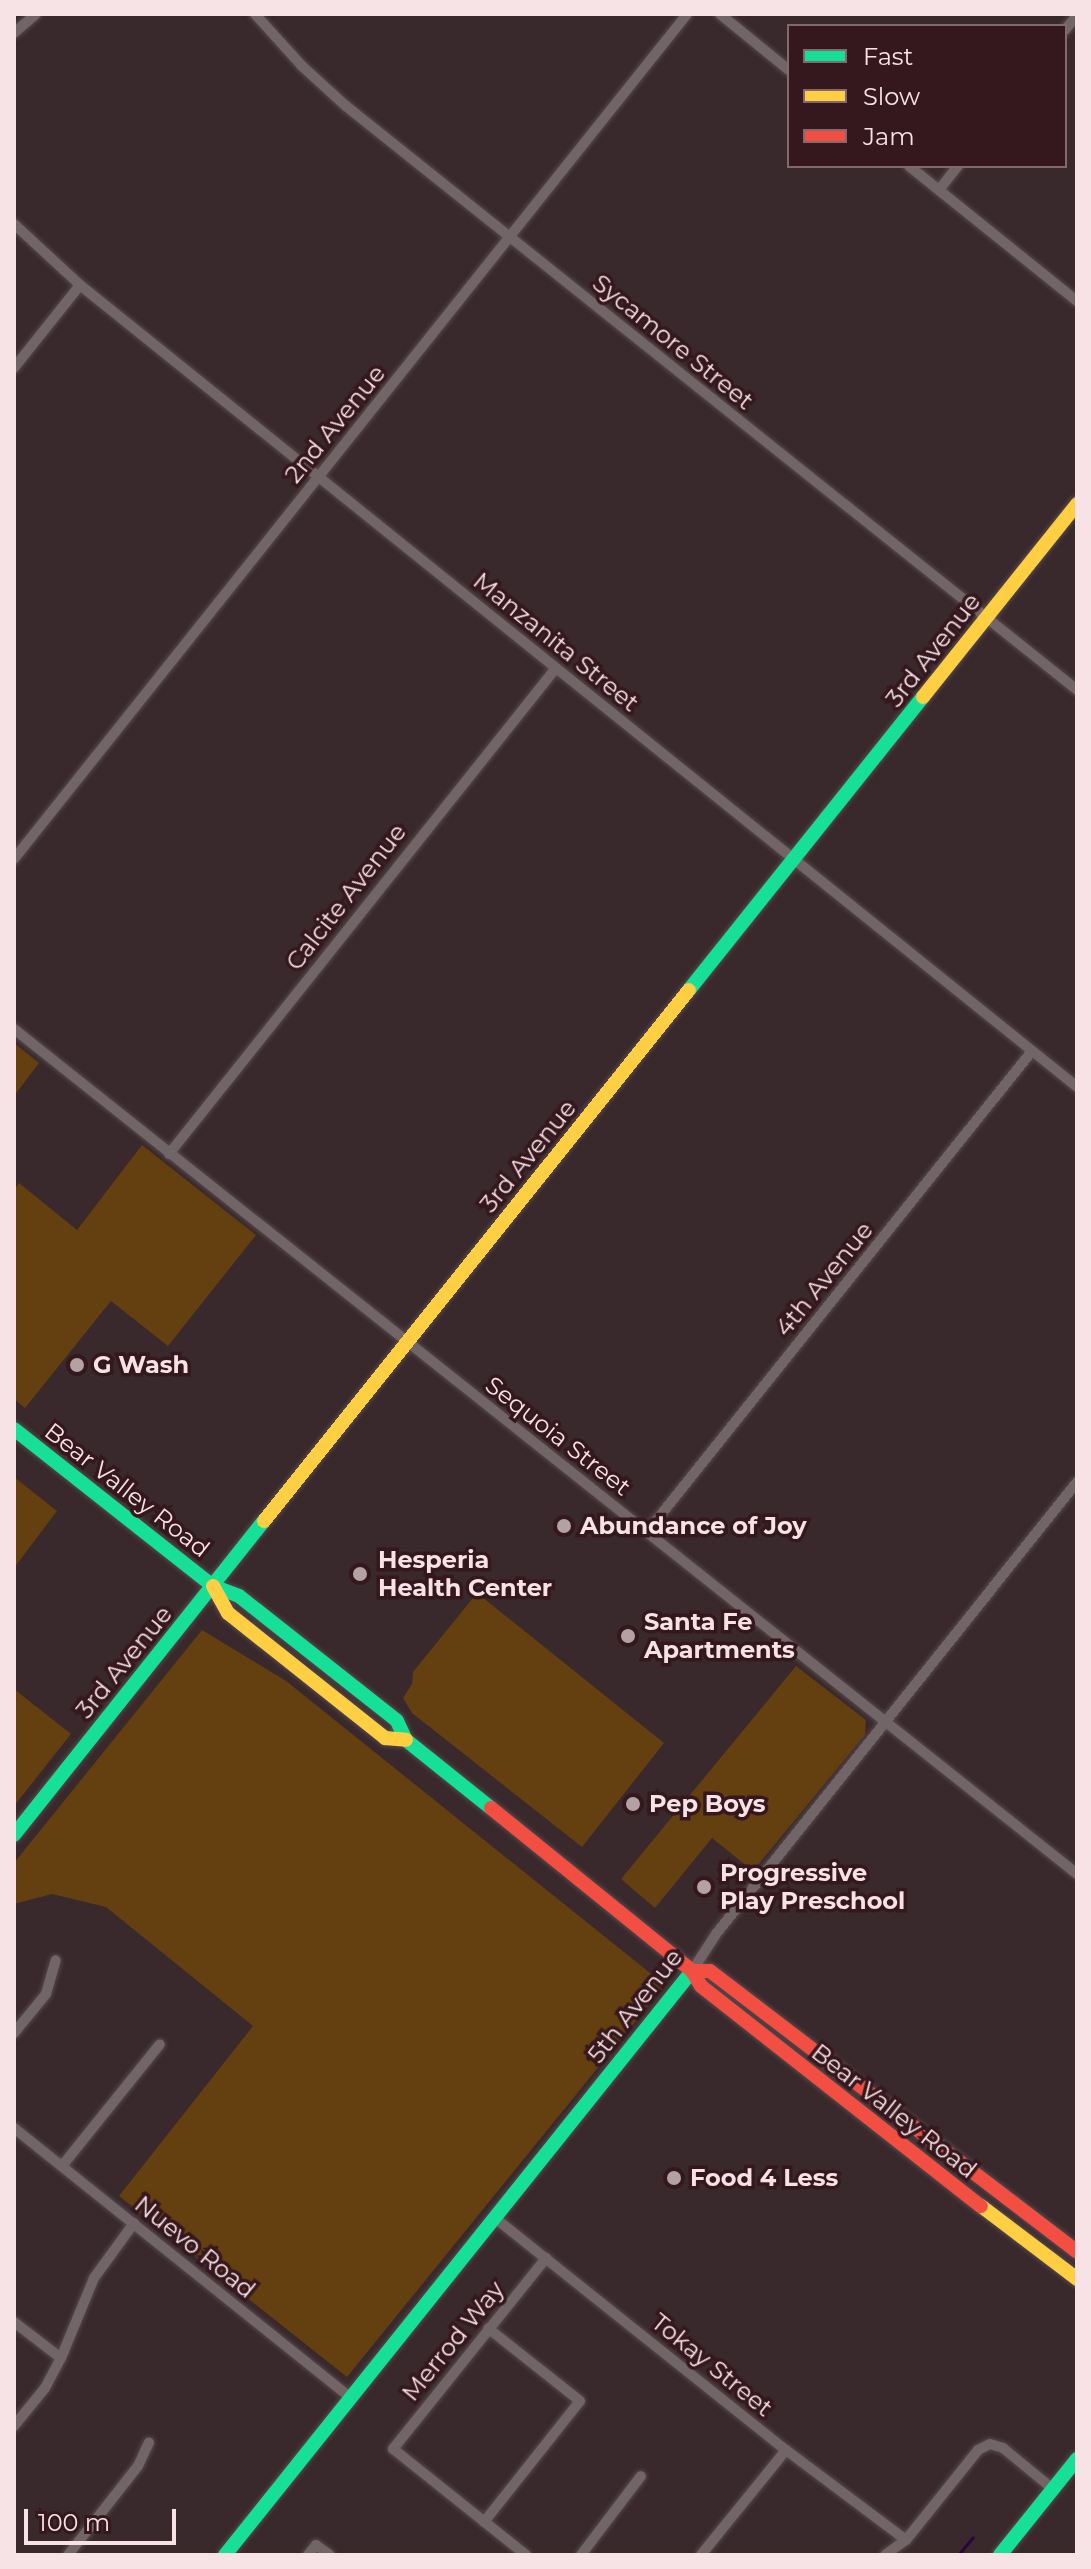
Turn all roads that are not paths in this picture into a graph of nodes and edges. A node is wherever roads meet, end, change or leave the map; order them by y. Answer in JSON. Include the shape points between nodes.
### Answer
{"nodes":[{"id":1,"x":36,"y":14,"type":"edge"},
{"id":2,"x":255,"y":14,"type":"edge"},
{"id":3,"x":687,"y":14,"type":"edge"},
{"id":4,"x":720,"y":14,"type":"edge"},
{"id":5,"x":14,"y":33,"type":"edge"},
{"id":6,"x":787,"y":68,"type":"edge"},
{"id":7,"x":912,"y":168,"type":"edge"},
{"id":8,"x":956,"y":168,"type":"edge"},
{"id":9,"x":939,"y":190,"type":"junction"},
{"id":10,"x":14,"y":224,"type":"edge"},
{"id":11,"x":510,"y":237,"type":"junction"},
{"id":12,"x":80,"y":285,"type":"junction"},
{"id":13,"x":1077,"y":301,"type":"edge"},
{"id":14,"x":14,"y":368,"type":"edge"},
{"id":15,"x":319,"y":476,"type":"junction"},
{"id":16,"x":1077,"y":504,"type":"edge"},
{"id":17,"x":987,"y":618,"type":"junction"},
{"id":18,"x":556,"y":668,"type":"junction"},
{"id":19,"x":1077,"y":690,"type":"edge"},
{"id":20,"x":14,"y":859,"type":"edge"},
{"id":21,"x":795,"y":860,"type":"junction"},
{"id":22,"x":14,"y":1029,"type":"edge"},
{"id":23,"x":1032,"y":1051,"type":"junction"},
{"id":24,"x":1077,"y":1087,"type":"edge"},
{"id":25,"x":169,"y":1154,"type":"junction"},
{"id":26,"x":407,"y":1342,"type":"junction"},
{"id":27,"x":14,"y":1429,"type":"edge"},
{"id":28,"x":1077,"y":1482,"type":"edge"},
{"id":29,"x":647,"y":1532,"type":"junction"},
{"id":30,"x":213,"y":1586,"type":"junction"},
{"id":31,"x":886,"y":1722,"type":"junction"},
{"id":32,"x":406,"y":1740,"type":"junction"},
{"id":33,"x":14,"y":1835,"type":"edge"},
{"id":34,"x":1077,"y":1874,"type":"edge"},
{"id":35,"x":56,"y":1960,"type":"dead end"},
{"id":36,"x":692,"y":1971,"type":"junction"},
{"id":37,"x":14,"y":2033,"type":"edge"},
{"id":38,"x":160,"y":2044,"type":"dead end"},
{"id":39,"x":14,"y":2128,"type":"edge"},
{"id":40,"x":912,"y":2154,"type":"junction"},
{"id":41,"x":62,"y":2166,"type":"junction"},
{"id":42,"x":1020,"y":2209,"type":"junction"},
{"id":43,"x":495,"y":2218,"type":"junction"},
{"id":44,"x":134,"y":2223,"type":"junction"},
{"id":45,"x":1077,"y":2252,"type":"edge"},
{"id":46,"x":546,"y":2258,"type":"junction"},
{"id":47,"x":1077,"y":2279,"type":"edge"},
{"id":48,"x":14,"y":2322,"type":"edge"},
{"id":49,"x":488,"y":2328,"type":"junction"},
{"id":50,"x":61,"y":2358,"type":"junction"},
{"id":51,"x":351,"y":2398,"type":"junction"},
{"id":52,"x":14,"y":2426,"type":"edge"},
{"id":53,"x":149,"y":2442,"type":"dead end"},
{"id":54,"x":786,"y":2450,"type":"junction"},
{"id":55,"x":1077,"y":2459,"type":"edge"},
{"id":56,"x":641,"y":2476,"type":"dead end"},
{"id":57,"x":1053,"y":2489,"type":"junction"},
{"id":58,"x":484,"y":2522,"type":"junction"},
{"id":59,"x":906,"y":2540,"type":"junction"},
{"id":60,"x":68,"y":2555,"type":"edge"},
{"id":61,"x":225,"y":2555,"type":"edge"},
{"id":62,"x":308,"y":2555,"type":"edge"},
{"id":63,"x":330,"y":2555,"type":"edge"},
{"id":64,"x":526,"y":2555,"type":"edge"},
{"id":65,"x":581,"y":2555,"type":"edge"},
{"id":66,"x":701,"y":2555,"type":"edge"},
{"id":67,"x":885,"y":2555,"type":"edge"},
{"id":68,"x":1000,"y":2555,"type":"edge"}],
"edges":[{"from":1,"to":5,"type":"street"},
{"from":2,"to":11,"type":"street","name":"Sycamore Street","via":[[331,94]]},
{"from":3,"to":11,"type":"street","name":"2nd Avenue"},
{"from":4,"to":6,"type":"street"},
{"from":7,"to":9,"type":"street"},
{"from":8,"to":9,"type":"street"},
{"from":9,"to":13,"type":"street"},
{"from":10,"to":12,"type":"street","name":"Manzanita Street"},
{"from":11,"to":15,"type":"street","name":"2nd Avenue"},
{"from":11,"to":17,"type":"street","name":"Sycamore Street"},
{"from":12,"to":14,"type":"street"},
{"from":12,"to":15,"type":"street","name":"Manzanita Street"},
{"from":15,"to":18,"type":"street","name":"Manzanita Street"},
{"from":15,"to":20,"type":"street","name":"2nd Avenue"},
{"from":16,"to":17,"type":"street","name":"3rd Avenue"},
{"from":17,"to":19,"type":"street","name":"Sycamore Street"},
{"from":17,"to":21,"type":"street","name":"3rd Avenue"},
{"from":18,"to":21,"type":"street","name":"Manzanita Street"},
{"from":18,"to":25,"type":"street","name":"Calcite Avenue"},
{"from":21,"to":23,"type":"street","name":"Manzanita Street"},
{"from":21,"to":26,"type":"street","name":"3rd Avenue"},
{"from":22,"to":25,"type":"street","name":"Sequoia Street"},
{"from":23,"to":24,"type":"street","name":"Manzanita Street"},
{"from":23,"to":29,"type":"street","name":"4th Avenue"},
{"from":25,"to":26,"type":"street","name":"Sequoia Street"},
{"from":26,"to":29,"type":"street","name":"Sequoia Street"},
{"from":26,"to":30,"type":"street","name":"3rd Avenue"},
{"from":27,"to":30,"type":"street","name":"Bear Valley Road"},
{"from":28,"to":31,"type":"street","name":"5th Avenue"},
{"from":29,"to":31,"type":"street","name":"Sequoia Street"},
{"from":30,"to":32,"type":"street","name":"Bear Valley Road","via":[[239,1596],[385,1711]]},
{"from":30,"to":32,"type":"street","name":"Bear Valley Road","via":[[228,1613],[385,1738]]},
{"from":30,"to":33,"type":"street","name":"3rd Avenue"},
{"from":31,"to":34,"type":"street","name":"Sequoia Street"},
{"from":31,"to":36,"type":"street","name":"5th Avenue"},
{"from":32,"to":36,"type":"street","name":"Bear Valley Road"},
{"from":35,"to":37,"type":"street","via":[[46,1994]]},
{"from":36,"to":40,"type":"street","name":"Bear Valley Road","via":[[701,1986]]},
{"from":36,"to":42,"type":"street","name":"Bear Valley Road","via":[[710,1971]]},
{"from":36,"to":43,"type":"street","name":"5th Avenue"},
{"from":38,"to":41,"type":"street"},
{"from":39,"to":41,"type":"street","name":"Nuevo Road"},
{"from":40,"to":42,"type":"street","via":[[919,2148],[926,2151],[987,2195]]},
{"from":40,"to":47,"type":"street","name":"Bear Valley Road"},
{"from":41,"to":44,"type":"street","name":"Nuevo Road"},
{"from":42,"to":45,"type":"street","name":"Bear Valley Road"},
{"from":43,"to":46,"type":"street","name":"Tokay Street"},
{"from":43,"to":51,"type":"street","name":"5th Avenue"},
{"from":44,"to":50,"type":"street","via":[[94,2278]]},
{"from":44,"to":51,"type":"street","name":"Nuevo Road"},
{"from":46,"to":49,"type":"street","name":"Merrod Way"},
{"from":46,"to":54,"type":"street","name":"Tokay Street"},
{"from":48,"to":50,"type":"street"},
{"from":49,"to":58,"type":"street","name":"Merrod Way","via":[[393,2449]]},
{"from":49,"to":58,"type":"street","via":[[580,2401]]},
{"from":50,"to":52,"type":"street"},
{"from":51,"to":61,"type":"street","name":"5th Avenue"},
{"from":53,"to":60,"type":"street","via":[[138,2466]]},
{"from":54,"to":59,"type":"street","name":"Tokay Street"},
{"from":54,"to":66,"type":"street"},
{"from":55,"to":57,"type":"street"},
{"from":56,"to":65,"type":"street"},
{"from":57,"to":59,"type":"street","via":[[1003,2448],[990,2444],[978,2450]]},
{"from":57,"to":68,"type":"street"},
{"from":58,"to":64,"type":"street"},
{"from":59,"to":67,"type":"street"},
{"from":62,"to":63,"type":"street","via":[[316,2545]]}]}
